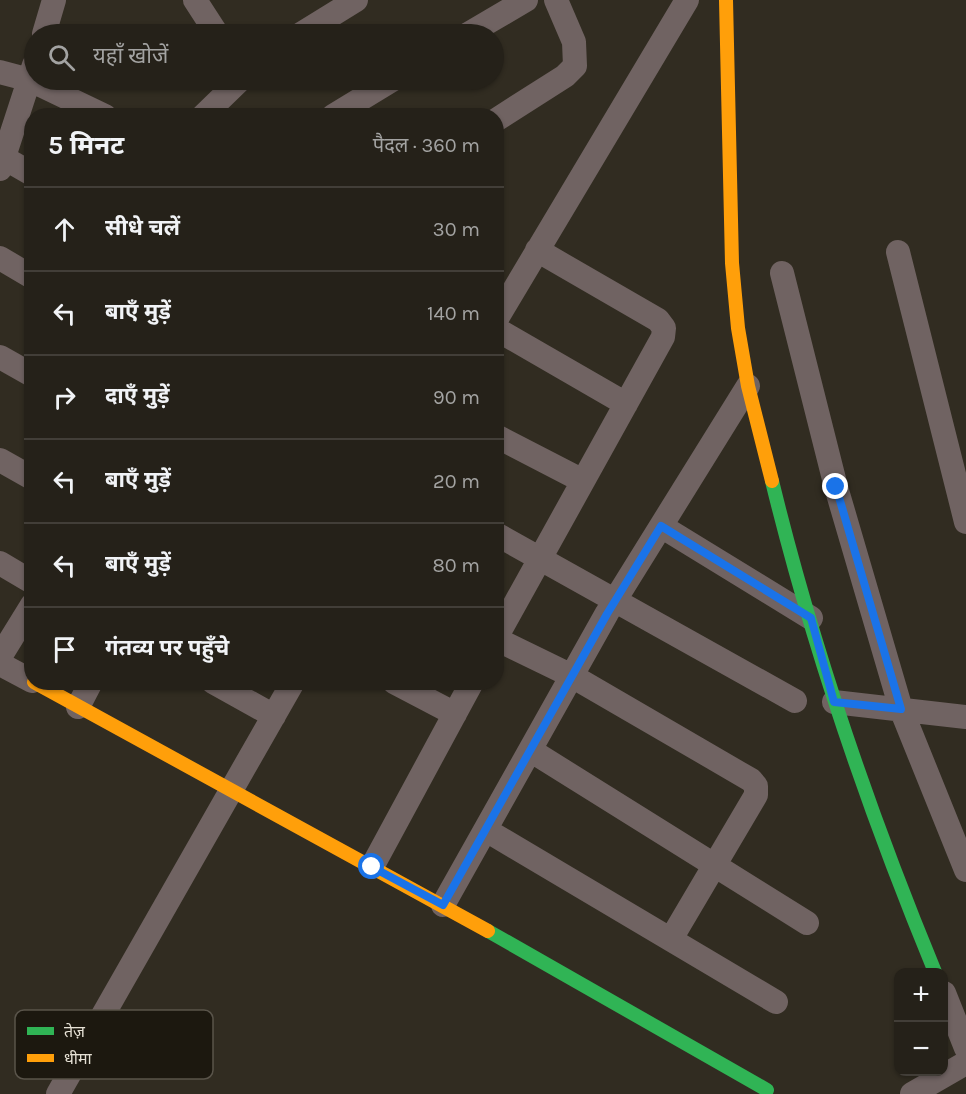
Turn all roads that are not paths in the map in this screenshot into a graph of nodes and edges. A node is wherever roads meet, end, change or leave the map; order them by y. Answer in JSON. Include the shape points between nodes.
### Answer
{"nodes":[{"id":1,"x":54,"y":0,"type":"edge"},
{"id":2,"x":195,"y":0,"type":"edge"},
{"id":3,"x":356,"y":0,"type":"edge"},
{"id":4,"x":526,"y":0,"type":"edge"},
{"id":5,"x":556,"y":0,"type":"edge"},
{"id":6,"x":687,"y":0,"type":"edge"},
{"id":7,"x":726,"y":0,"type":"edge"},
{"id":8,"x":47,"y":24,"type":"edge"},
{"id":9,"x":211,"y":24,"type":"edge"},
{"id":10,"x":317,"y":24,"type":"edge"},
{"id":11,"x":485,"y":24,"type":"edge"},
{"id":12,"x":0,"y":72,"type":"edge"},
{"id":13,"x":24,"y":72,"type":"edge"},
{"id":14,"x":26,"y":90,"type":"edge"},
{"id":15,"x":62,"y":90,"type":"edge"},
{"id":16,"x":230,"y":90,"type":"edge"},
{"id":17,"x":376,"y":90,"type":"edge"},
{"id":18,"x":92,"y":108,"type":"edge"},
{"id":19,"x":211,"y":108,"type":"edge"},
{"id":20,"x":346,"y":108,"type":"edge"},
{"id":21,"x":504,"y":115,"type":"edge"},
{"id":22,"x":2,"y":164,"type":"edge"},
{"id":23,"x":24,"y":171,"type":"edge"},
{"id":24,"x":537,"y":250,"type":"junction"},
{"id":25,"x":898,"y":252,"type":"dead end"},
{"id":26,"x":0,"y":258,"type":"edge"},
{"id":27,"x":24,"y":272,"type":"edge"},
{"id":28,"x":782,"y":273,"type":"dead end"},
{"id":29,"x":504,"y":306,"type":"edge"},
{"id":30,"x":504,"y":334,"type":"edge"},
{"id":31,"x":0,"y":357,"type":"edge"},
{"id":32,"x":24,"y":370,"type":"edge"},
{"id":33,"x":748,"y":386,"type":"junction"},
{"id":34,"x":626,"y":404,"type":"junction"},
{"id":35,"x":504,"y":440,"type":"edge"},
{"id":36,"x":0,"y":460,"type":"edge"},
{"id":37,"x":24,"y":474,"type":"edge"},
{"id":38,"x":583,"y":481,"type":"junction"},
{"id":39,"x":966,"y":522,"type":"edge"},
{"id":40,"x":661,"y":526,"type":"junction"},
{"id":41,"x":504,"y":538,"type":"edge"},
{"id":42,"x":541,"y":557,"type":"junction"},
{"id":43,"x":0,"y":563,"type":"edge"},
{"id":44,"x":24,"y":577,"type":"edge"},
{"id":45,"x":616,"y":600,"type":"junction"},
{"id":46,"x":24,"y":618,"type":"edge"},
{"id":47,"x":811,"y":618,"type":"junction"},
{"id":48,"x":504,"y":624,"type":"edge"},
{"id":49,"x":504,"y":643,"type":"edge"},
{"id":50,"x":0,"y":657,"type":"edge"},
{"id":51,"x":0,"y":664,"type":"edge"},
{"id":52,"x":572,"y":676,"type":"junction"},
{"id":53,"x":24,"y":677,"type":"edge"},
{"id":54,"x":48,"y":690,"type":"edge"},
{"id":55,"x":87,"y":690,"type":"edge"},
{"id":56,"x":227,"y":690,"type":"edge"},
{"id":57,"x":288,"y":690,"type":"edge"},
{"id":58,"x":409,"y":690,"type":"edge"},
{"id":59,"x":468,"y":690,"type":"edge"},
{"id":60,"x":795,"y":701,"type":"dead end"},
{"id":61,"x":834,"y":702,"type":"junction"},
{"id":62,"x":78,"y":706,"type":"junction"},
{"id":63,"x":901,"y":709,"type":"junction"},
{"id":64,"x":455,"y":714,"type":"junction"},
{"id":65,"x":274,"y":716,"type":"junction"},
{"id":66,"x":966,"y":717,"type":"edge"},
{"id":67,"x":530,"y":750,"type":"junction"},
{"id":68,"x":232,"y":792,"type":"junction"},
{"id":69,"x":486,"y":830,"type":"junction"},
{"id":70,"x":715,"y":865,"type":"junction"},
{"id":71,"x":372,"y":867,"type":"junction"},
{"id":72,"x":966,"y":870,"type":"edge"},
{"id":73,"x":443,"y":905,"type":"junction"},
{"id":74,"x":807,"y":922,"type":"dead end"},
{"id":75,"x":670,"y":939,"type":"junction"},
{"id":76,"x":933,"y":968,"type":"edge"},
{"id":77,"x":776,"y":1002,"type":"dead end"},
{"id":78,"x":948,"y":1003,"type":"edge"},
{"id":79,"x":106,"y":1010,"type":"edge"},
{"id":80,"x":966,"y":1048,"type":"edge"},
{"id":81,"x":966,"y":1063,"type":"edge"},
{"id":82,"x":67,"y":1079,"type":"edge"},
{"id":83,"x":767,"y":1090,"type":"dead end"},
{"id":84,"x":58,"y":1094,"type":"edge"},
{"id":85,"x":912,"y":1094,"type":"edge"}],
"edges":[{"from":1,"to":8,"type":"street"},
{"from":2,"to":9,"type":"street"},
{"from":3,"to":10,"type":"street"},
{"from":4,"to":11,"type":"street"},
{"from":5,"to":21,"type":"street","via":[[574,42],[575,66],[566,76]]},
{"from":6,"to":24,"type":"street"},
{"from":7,"to":33,"type":"street","via":[[732,263]]},
{"from":12,"to":13,"type":"street"},
{"from":14,"to":22,"type":"street"},
{"from":15,"to":18,"type":"street"},
{"from":16,"to":19,"type":"street"},
{"from":17,"to":20,"type":"street"},
{"from":22,"to":23,"type":"street"},
{"from":24,"to":29,"type":"street"},
{"from":24,"to":34,"type":"street","via":[[658,320],[664,328],[663,337]]},
{"from":25,"to":39,"type":"street"},
{"from":26,"to":27,"type":"street"},
{"from":28,"to":63,"type":"street","via":[[836,487]]},
{"from":30,"to":34,"type":"street"},
{"from":31,"to":32,"type":"street"},
{"from":33,"to":40,"type":"street"},
{"from":33,"to":47,"type":"street","via":[[784,531]]},
{"from":34,"to":38,"type":"street"},
{"from":35,"to":38,"type":"street"},
{"from":36,"to":37,"type":"street"},
{"from":38,"to":42,"type":"street"},
{"from":40,"to":45,"type":"street"},
{"from":40,"to":47,"type":"street"},
{"from":41,"to":42,"type":"street"},
{"from":42,"to":45,"type":"street"},
{"from":42,"to":48,"type":"street"},
{"from":43,"to":44,"type":"street"},
{"from":45,"to":52,"type":"street"},
{"from":45,"to":60,"type":"street"},
{"from":46,"to":50,"type":"street"},
{"from":47,"to":61,"type":"street"},
{"from":49,"to":52,"type":"street"},
{"from":51,"to":53,"type":"street"},
{"from":52,"to":67,"type":"street"},
{"from":52,"to":70,"type":"street","via":[[754,783],[756,795]]},
{"from":54,"to":62,"type":"street"},
{"from":55,"to":62,"type":"street"},
{"from":56,"to":65,"type":"street"},
{"from":57,"to":65,"type":"street"},
{"from":58,"to":64,"type":"street"},
{"from":59,"to":64,"type":"street"},
{"from":61,"to":63,"type":"street"},
{"from":61,"to":76,"type":"street","via":[[898,882]]},
{"from":62,"to":68,"type":"street"},
{"from":63,"to":66,"type":"street"},
{"from":63,"to":72,"type":"street"},
{"from":64,"to":71,"type":"street"},
{"from":65,"to":68,"type":"street"},
{"from":67,"to":69,"type":"street"},
{"from":67,"to":70,"type":"street"},
{"from":68,"to":71,"type":"street"},
{"from":68,"to":79,"type":"street"},
{"from":69,"to":73,"type":"street"},
{"from":69,"to":75,"type":"street"},
{"from":70,"to":74,"type":"street"},
{"from":70,"to":75,"type":"street"},
{"from":71,"to":73,"type":"street"},
{"from":73,"to":83,"type":"street"},
{"from":75,"to":77,"type":"street"},
{"from":78,"to":80,"type":"street"},
{"from":81,"to":85,"type":"street"},
{"from":82,"to":84,"type":"street"}]}
